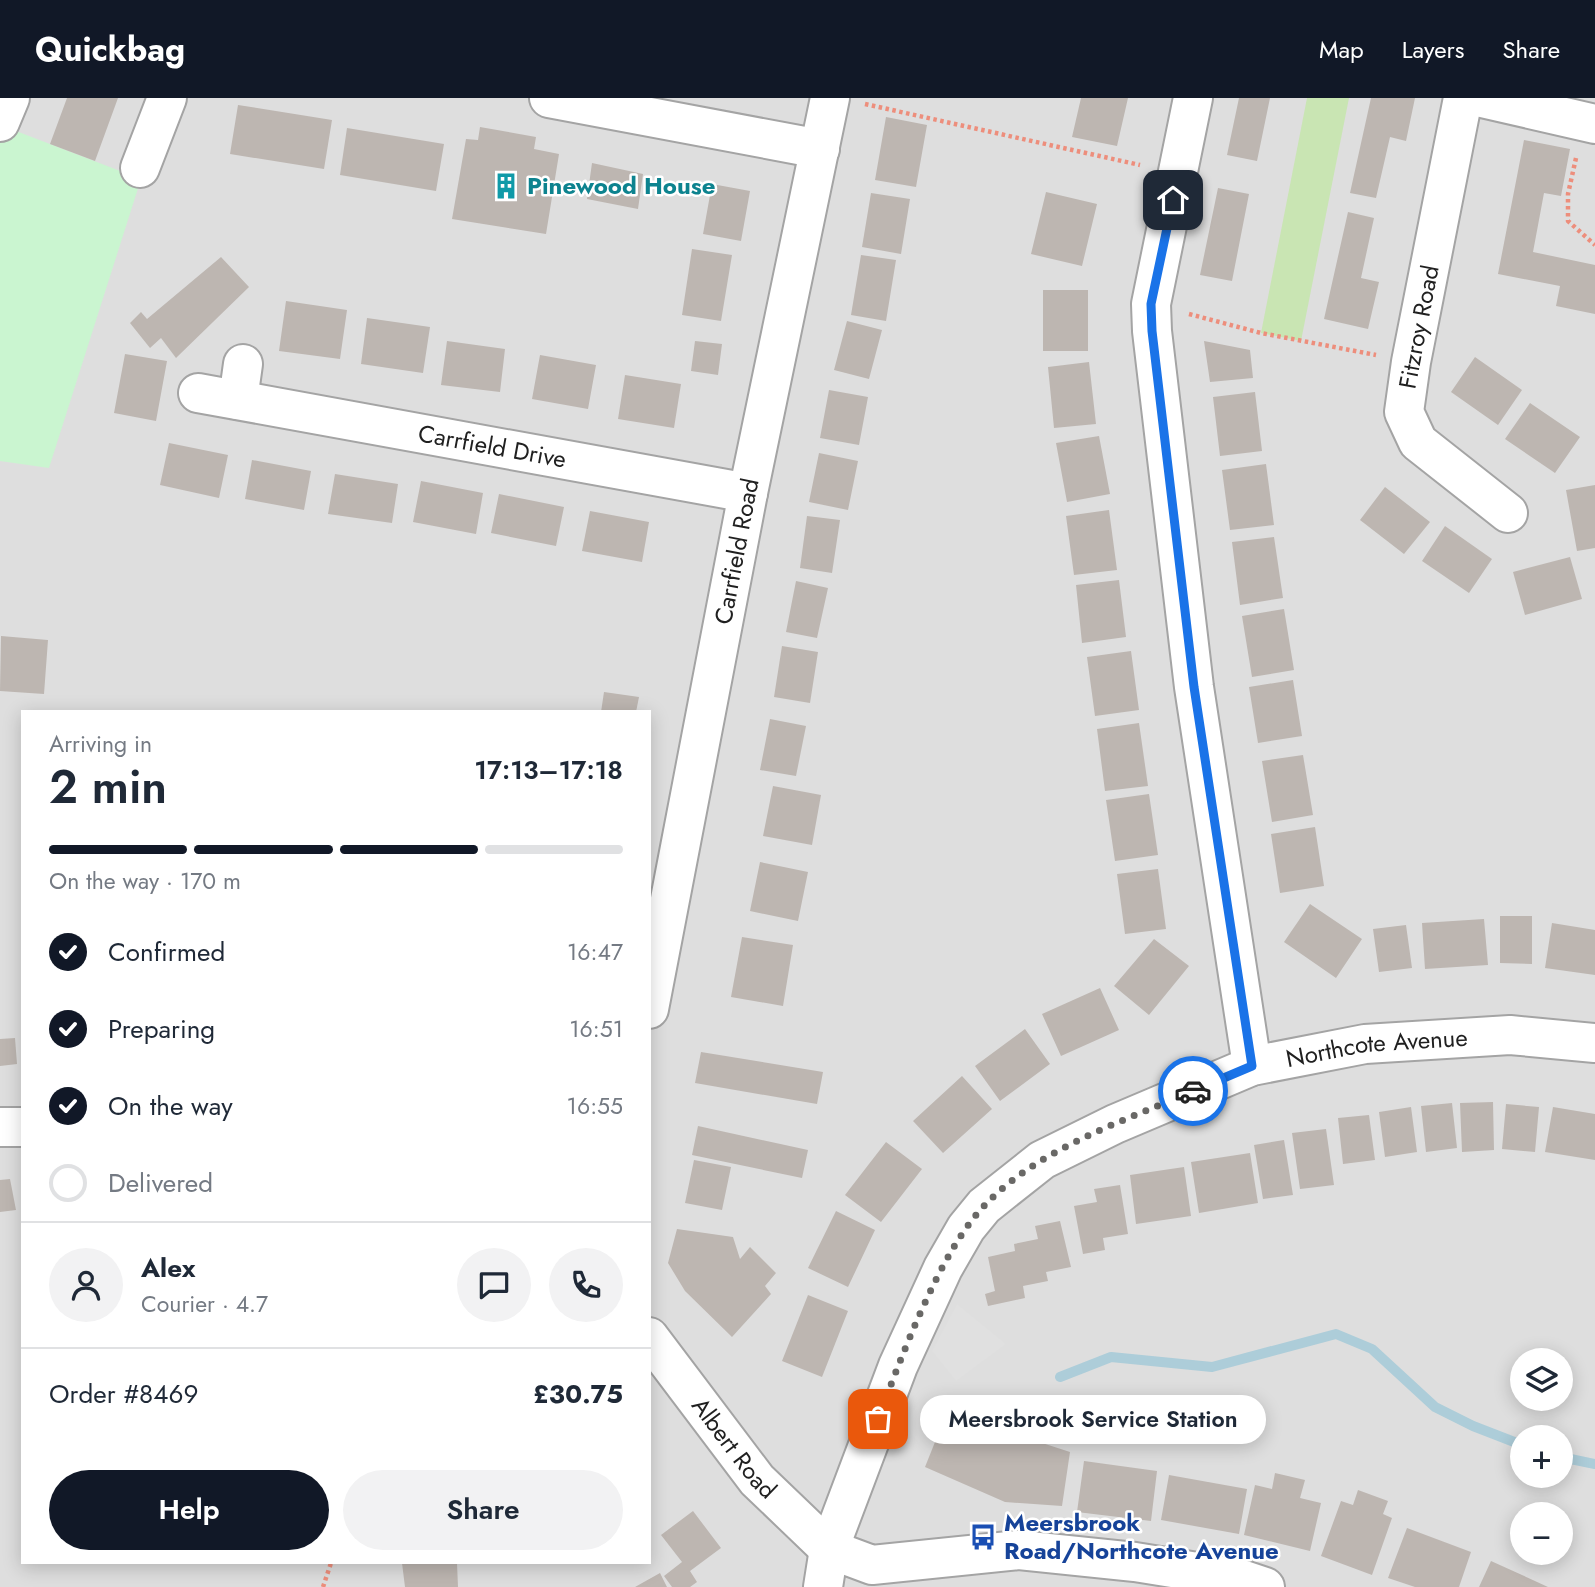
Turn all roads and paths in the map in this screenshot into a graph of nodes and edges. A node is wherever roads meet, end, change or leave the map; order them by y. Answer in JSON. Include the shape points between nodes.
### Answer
{"nodes":[{"id":1,"x":10,"y":98,"type":"edge"},
{"id":2,"x":167,"y":98,"type":"edge"},
{"id":3,"x":549,"y":98,"type":"edge"},
{"id":4,"x":1193,"y":98,"type":"edge"},
{"id":5,"x":1463,"y":98,"type":"edge"},
{"id":6,"x":1482,"y":98,"type":"edge"},
{"id":7,"x":845,"y":101,"type":"edge"},
{"id":8,"x":0,"y":122,"type":"edge"},
{"id":9,"x":1590,"y":123,"type":"edge"},
{"id":10,"x":820,"y":149,"type":"junction"},
{"id":11,"x":140,"y":168,"type":"dead end"},
{"id":12,"x":1179,"y":174,"type":"junction"},
{"id":13,"x":1595,"y":245,"type":"edge"},
{"id":14,"x":1151,"y":304,"type":"junction"},
{"id":15,"x":1411,"y":362,"type":"junction"},
{"id":16,"x":198,"y":393,"type":"dead end"},
{"id":17,"x":748,"y":493,"type":"junction"},
{"id":18,"x":1508,"y":513,"type":"dead end"},
{"id":19,"x":651,"y":999,"type":"edge"},
{"id":20,"x":1595,"y":1043,"type":"edge"},
{"id":21,"x":1252,"y":1066,"type":"junction"},
{"id":22,"x":0,"y":1127,"type":"edge"},
{"id":23,"x":21,"y":1127,"type":"edge"},
{"id":24,"x":651,"y":1340,"type":"edge"},
{"id":25,"x":829,"y":1549,"type":"junction"},
{"id":26,"x":331,"y":1564,"type":"edge"},
{"id":27,"x":1248,"y":1585,"type":"edge"},
{"id":28,"x":323,"y":1587,"type":"edge"},
{"id":29,"x":823,"y":1587,"type":"edge"}],
"edges":[{"from":1,"to":8,"type":"street"},
{"from":2,"to":11,"type":"street"},
{"from":3,"to":10,"type":"street"},
{"from":4,"to":12,"type":"street"},
{"from":5,"to":15,"type":"street","name":"Fitzroy Road"},
{"from":6,"to":9,"type":"street"},
{"from":7,"to":10,"type":"street","name":"Carrfield Road"},
{"from":7,"to":12,"type":"path"},
{"from":9,"to":13,"type":"path","via":[[1567,194],[1568,221]]},
{"from":10,"to":17,"type":"street","name":"Carrfield Road"},
{"from":12,"to":14,"type":"street"},
{"from":14,"to":15,"type":"path","via":[[1261,333]]},
{"from":14,"to":21,"type":"street","via":[[1194,687]]},
{"from":15,"to":18,"type":"street","name":"Fitzroy Road","via":[[1404,412],[1418,442]]},
{"from":16,"to":17,"type":"street","name":"Carrfield Drive","via":[[241,382]]},
{"from":17,"to":19,"type":"street","name":"Carrfield Road"},
{"from":20,"to":21,"type":"street","name":"Northcote Avenue","via":[[1510,1035],[1365,1044]]},
{"from":21,"to":25,"type":"street","name":"Northcote Avenue","via":[[1042,1160],[984,1206],[943,1268],[898,1366]]},
{"from":22,"to":23,"type":"street"},
{"from":24,"to":25,"type":"street","name":"Albert Road","via":[[757,1480]]},
{"from":25,"to":27,"type":"street","via":[[872,1565],[1019,1550],[1135,1562]]},
{"from":25,"to":29,"type":"street","name":"Northcote Avenue"},
{"from":26,"to":28,"type":"path"}]}
